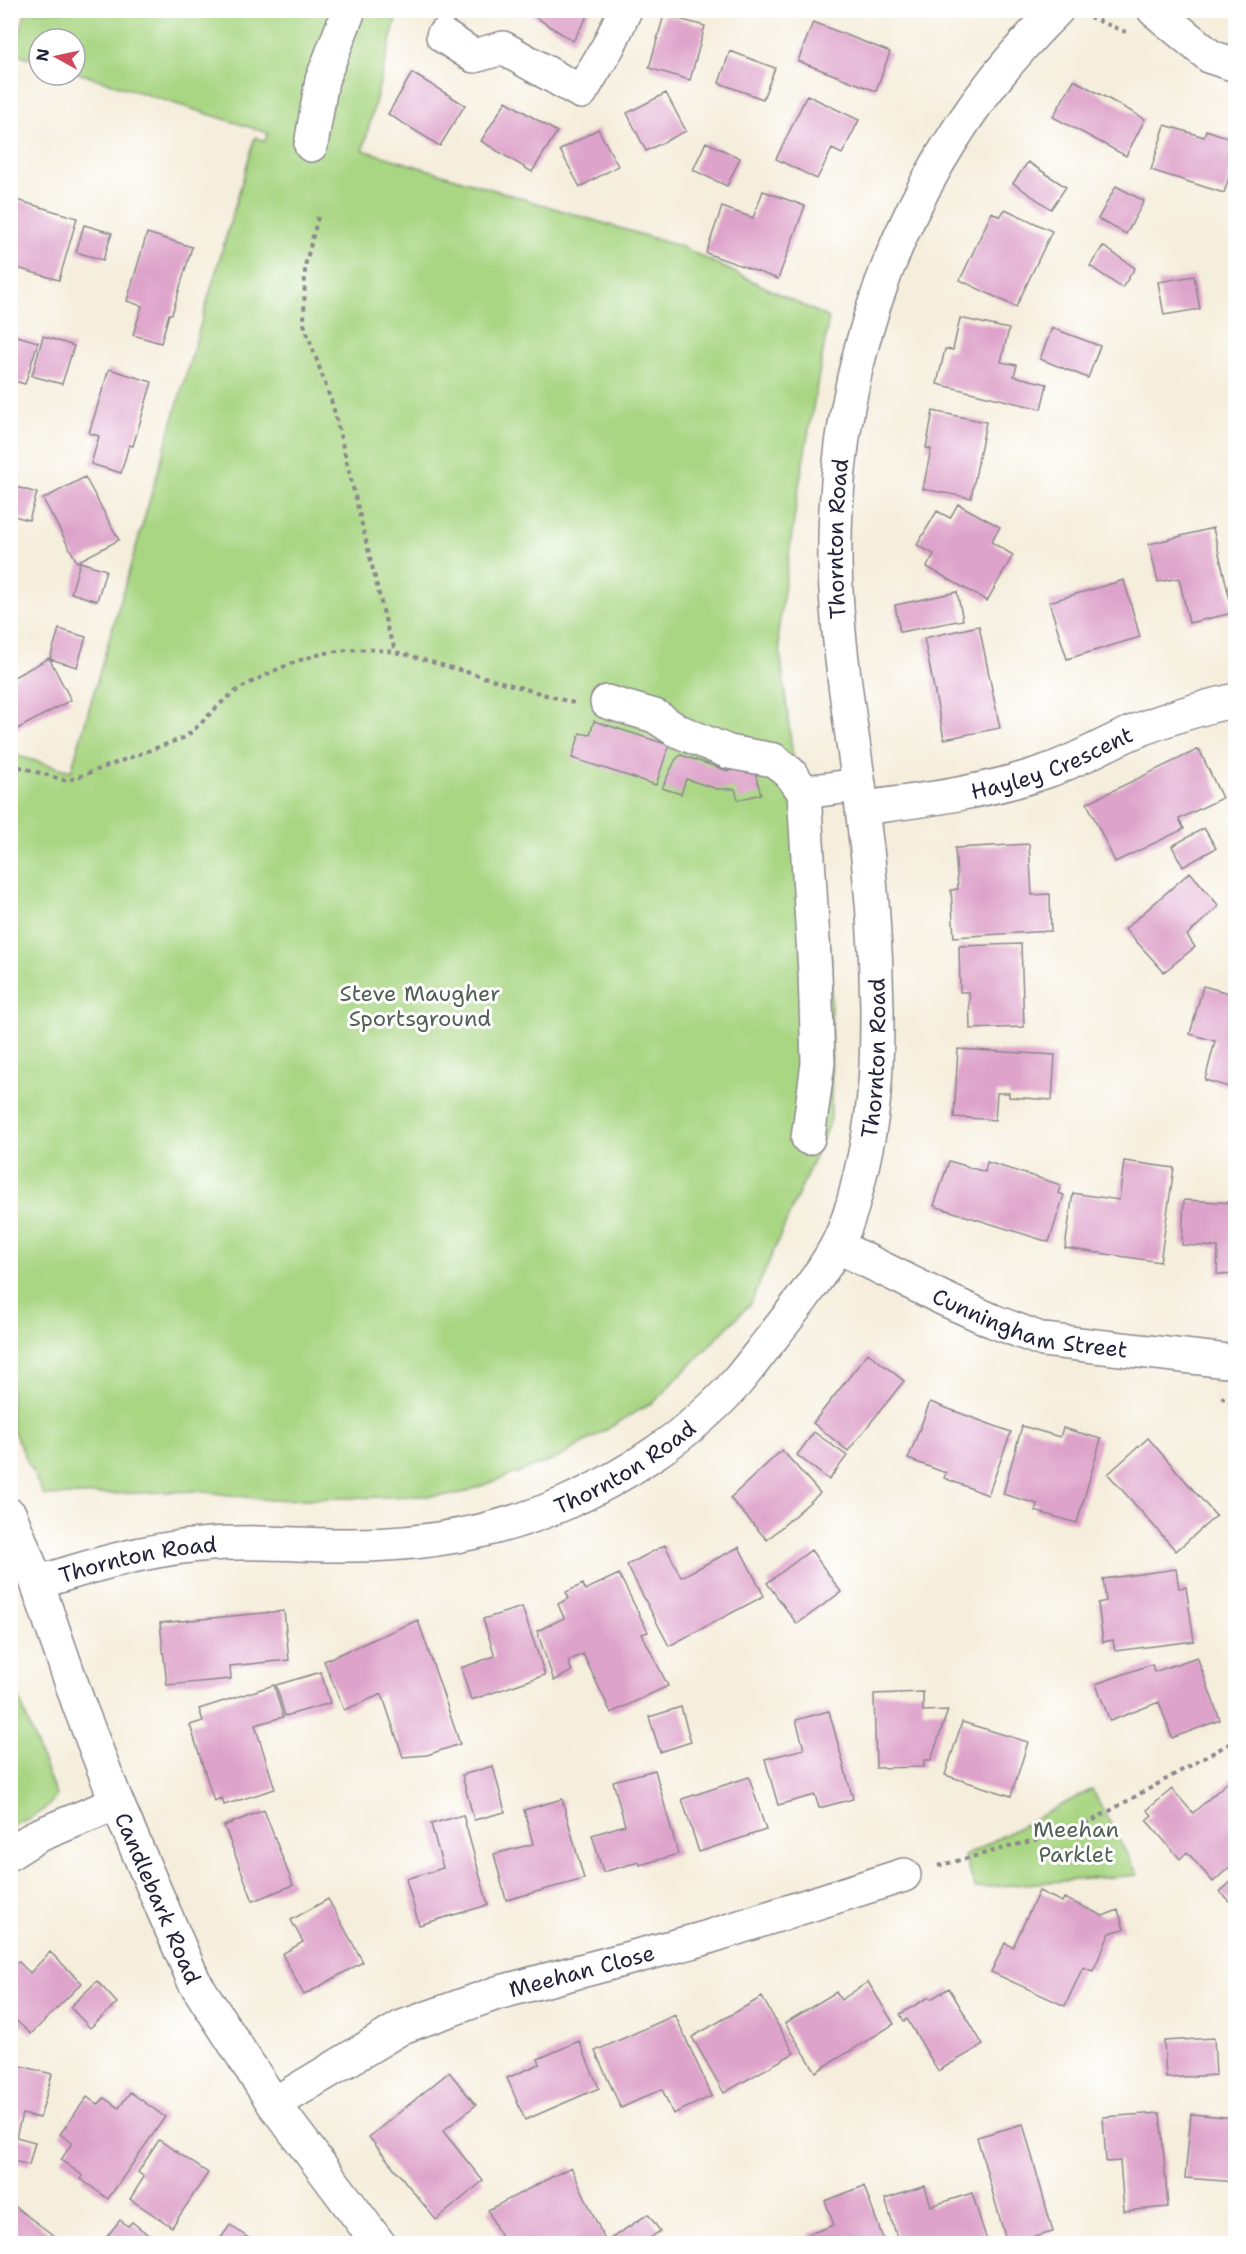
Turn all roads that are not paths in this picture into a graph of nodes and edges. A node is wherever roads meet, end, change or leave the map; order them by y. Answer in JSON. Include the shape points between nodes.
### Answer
{"nodes":[{"id":1,"x":349,"y":10,"type":"edge"},
{"id":2,"x":625,"y":10,"type":"edge"},
{"id":3,"x":1057,"y":10,"type":"edge"},
{"id":4,"x":1154,"y":10,"type":"edge"},
{"id":5,"x":443,"y":36,"type":"dead end"},
{"id":6,"x":1236,"y":65,"type":"edge"},
{"id":7,"x":311,"y":145,"type":"dead end"},
{"id":8,"x":1236,"y":700,"type":"edge"},
{"id":9,"x":607,"y":702,"type":"road end"},
{"id":10,"x":804,"y":792,"type":"junction"},
{"id":11,"x":861,"y":797,"type":"junction"},
{"id":12,"x":808,"y":1138,"type":"dead end"},
{"id":13,"x":837,"y":1246,"type":"junction"},
{"id":14,"x":1236,"y":1362,"type":"edge"},
{"id":15,"x":10,"y":1515,"type":"edge"},
{"id":16,"x":37,"y":1583,"type":"junction"},
{"id":17,"x":117,"y":1803,"type":"junction"},
{"id":18,"x":10,"y":1853,"type":"edge"},
{"id":19,"x":904,"y":1875,"type":"road end"},
{"id":20,"x":274,"y":2104,"type":"junction"},
{"id":21,"x":379,"y":2244,"type":"edge"}],
"edges":[{"from":1,"to":7,"type":"street","via":[[322,80]]},
{"from":2,"to":5,"type":"street","via":[[581,92],[503,48],[474,56]]},
{"from":3,"to":11,"type":"street","name":"Thornton Road","via":[[997,75],[936,165],[892,251],[869,317],[841,439],[835,512],[834,595]]},
{"from":4,"to":6,"type":"street","via":[[1211,57]]},
{"from":8,"to":11,"type":"street","name":"Hayley Crescent","via":[[1195,709],[1047,771],[987,788],[924,800]]},
{"from":9,"to":10,"type":"street","via":[[655,716],[676,730],[729,752],[774,760]]},
{"from":10,"to":11,"type":"street","name":"Hayley Crescent"},
{"from":10,"to":12,"type":"street","via":[[818,1063]]},
{"from":11,"to":13,"type":"street","name":"Thornton Road","via":[[873,903],[877,1064],[871,1126],[856,1192]]},
{"from":13,"to":14,"type":"street","name":"Cunningham Street","via":[[973,1312],[1043,1340]]},
{"from":13,"to":16,"type":"street","name":"Thornton Road","via":[[791,1314],[732,1387],[678,1437],[614,1478],[562,1505],[489,1530],[421,1541],[352,1546],[203,1544],[91,1565]]},
{"from":15,"to":16,"type":"street","name":"Candlebark Road"},
{"from":16,"to":17,"type":"street","name":"Candlebark Road"},
{"from":17,"to":18,"type":"street","via":[[37,1836]]},
{"from":17,"to":20,"type":"street","name":"Candlebark Road","via":[[194,1981]]},
{"from":19,"to":20,"type":"street","name":"Meehan Close","via":[[692,1942],[497,1993],[402,2027]]},
{"from":20,"to":21,"type":"street","name":"Candlebark Road"}]}
